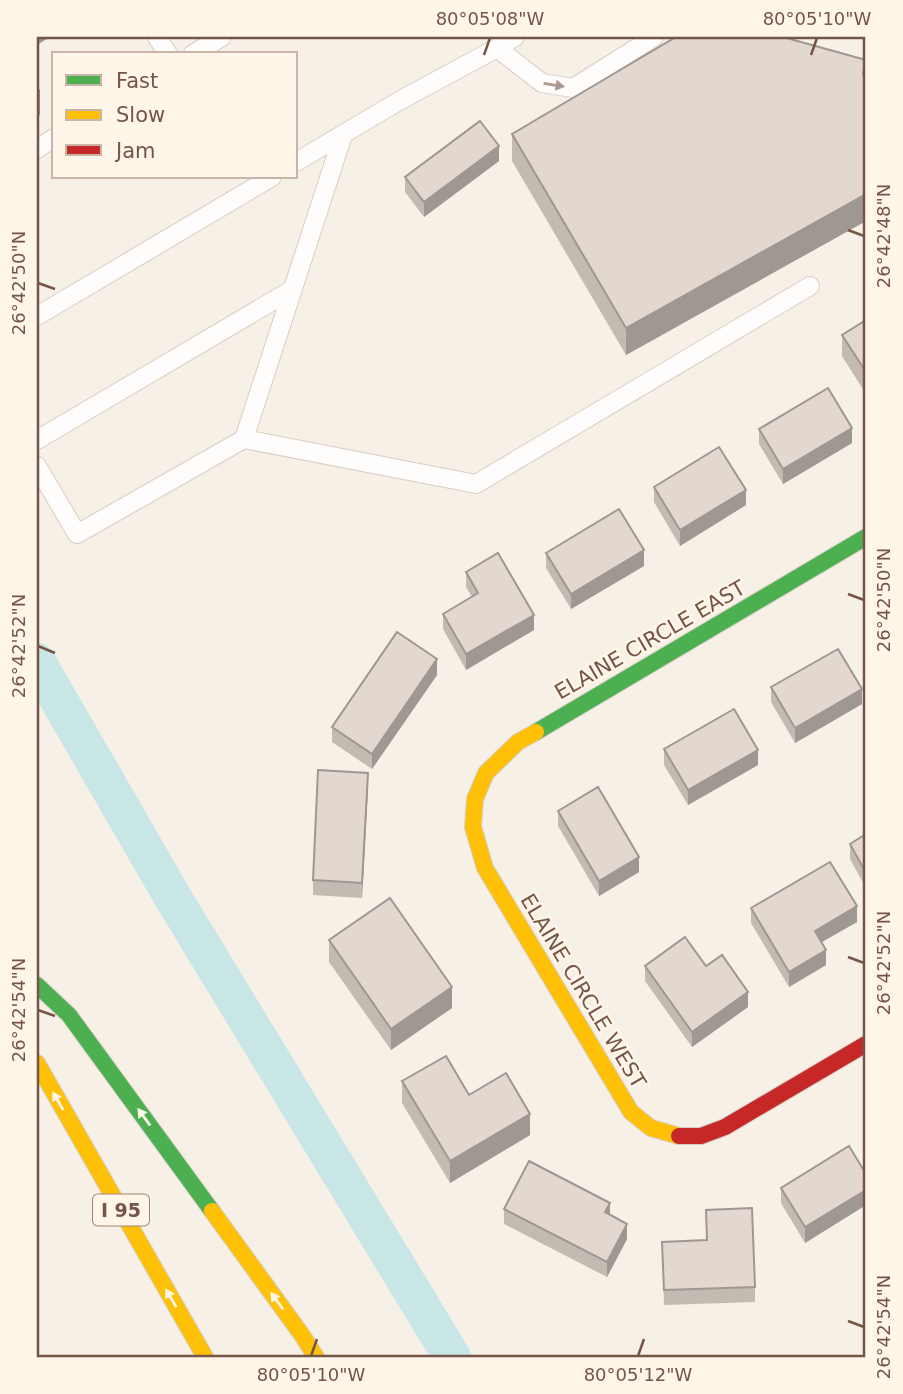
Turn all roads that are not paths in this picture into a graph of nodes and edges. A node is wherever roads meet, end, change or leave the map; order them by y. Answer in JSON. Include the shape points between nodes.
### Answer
{"nodes":[{"id":1,"x":222,"y":37,"type":"edge"},
{"id":2,"x":515,"y":37,"type":"edge"},
{"id":3,"x":654,"y":37,"type":"edge"},
{"id":4,"x":498,"y":48,"type":"junction"},
{"id":5,"x":196,"y":52,"type":"edge"},
{"id":6,"x":343,"y":135,"type":"junction"},
{"id":7,"x":52,"y":139,"type":"edge"},
{"id":8,"x":37,"y":149,"type":"edge"},
{"id":9,"x":298,"y":161,"type":"edge"},
{"id":10,"x":270,"y":178,"type":"edge"},
{"id":11,"x":810,"y":286,"type":"dead end"},
{"id":12,"x":293,"y":289,"type":"junction"},
{"id":13,"x":37,"y":316,"type":"edge"},
{"id":14,"x":244,"y":439,"type":"junction"},
{"id":15,"x":37,"y":440,"type":"edge"},
{"id":16,"x":37,"y":466,"type":"edge"},
{"id":17,"x":866,"y":537,"type":"edge"},
{"id":18,"x":475,"y":799,"type":"joint"},
{"id":19,"x":37,"y":985,"type":"edge"},
{"id":20,"x":866,"y":1044,"type":"edge"},
{"id":21,"x":37,"y":1063,"type":"edge"},
{"id":22,"x":205,"y":1357,"type":"edge"},
{"id":23,"x":316,"y":1357,"type":"edge"}],
"edges":[{"from":1,"to":5,"type":"lane"},
{"from":2,"to":4,"type":"lane"},
{"from":4,"to":3,"type":"lane","one_way":true,"via":[[542,83],[573,88]]},
{"from":4,"to":6,"type":"lane"},
{"from":6,"to":9,"type":"lane"},
{"from":6,"to":12,"type":"lane"},
{"from":7,"to":8,"type":"lane"},
{"from":10,"to":13,"type":"lane"},
{"from":11,"to":14,"type":"lane","via":[[476,484]]},
{"from":12,"to":14,"type":"lane"},
{"from":12,"to":15,"type":"lane"},
{"from":14,"to":16,"type":"lane","via":[[76,534]]},
{"from":17,"to":18,"type":"main road","name":"ELAINE CIRCLE EAST","via":[[518,742],[486,773]]},
{"from":18,"to":20,"type":"main road","name":"ELAINE CIRCLE WEST","via":[[473,827],[485,868],[631,1112],[651,1128],[676,1136],[701,1136],[725,1127]]},
{"from":23,"to":19,"type":"main road","one_way":true,"via":[[69,1015]]},
{"from":22,"to":21,"type":"main road","number":"I 95","one_way":true}]}
